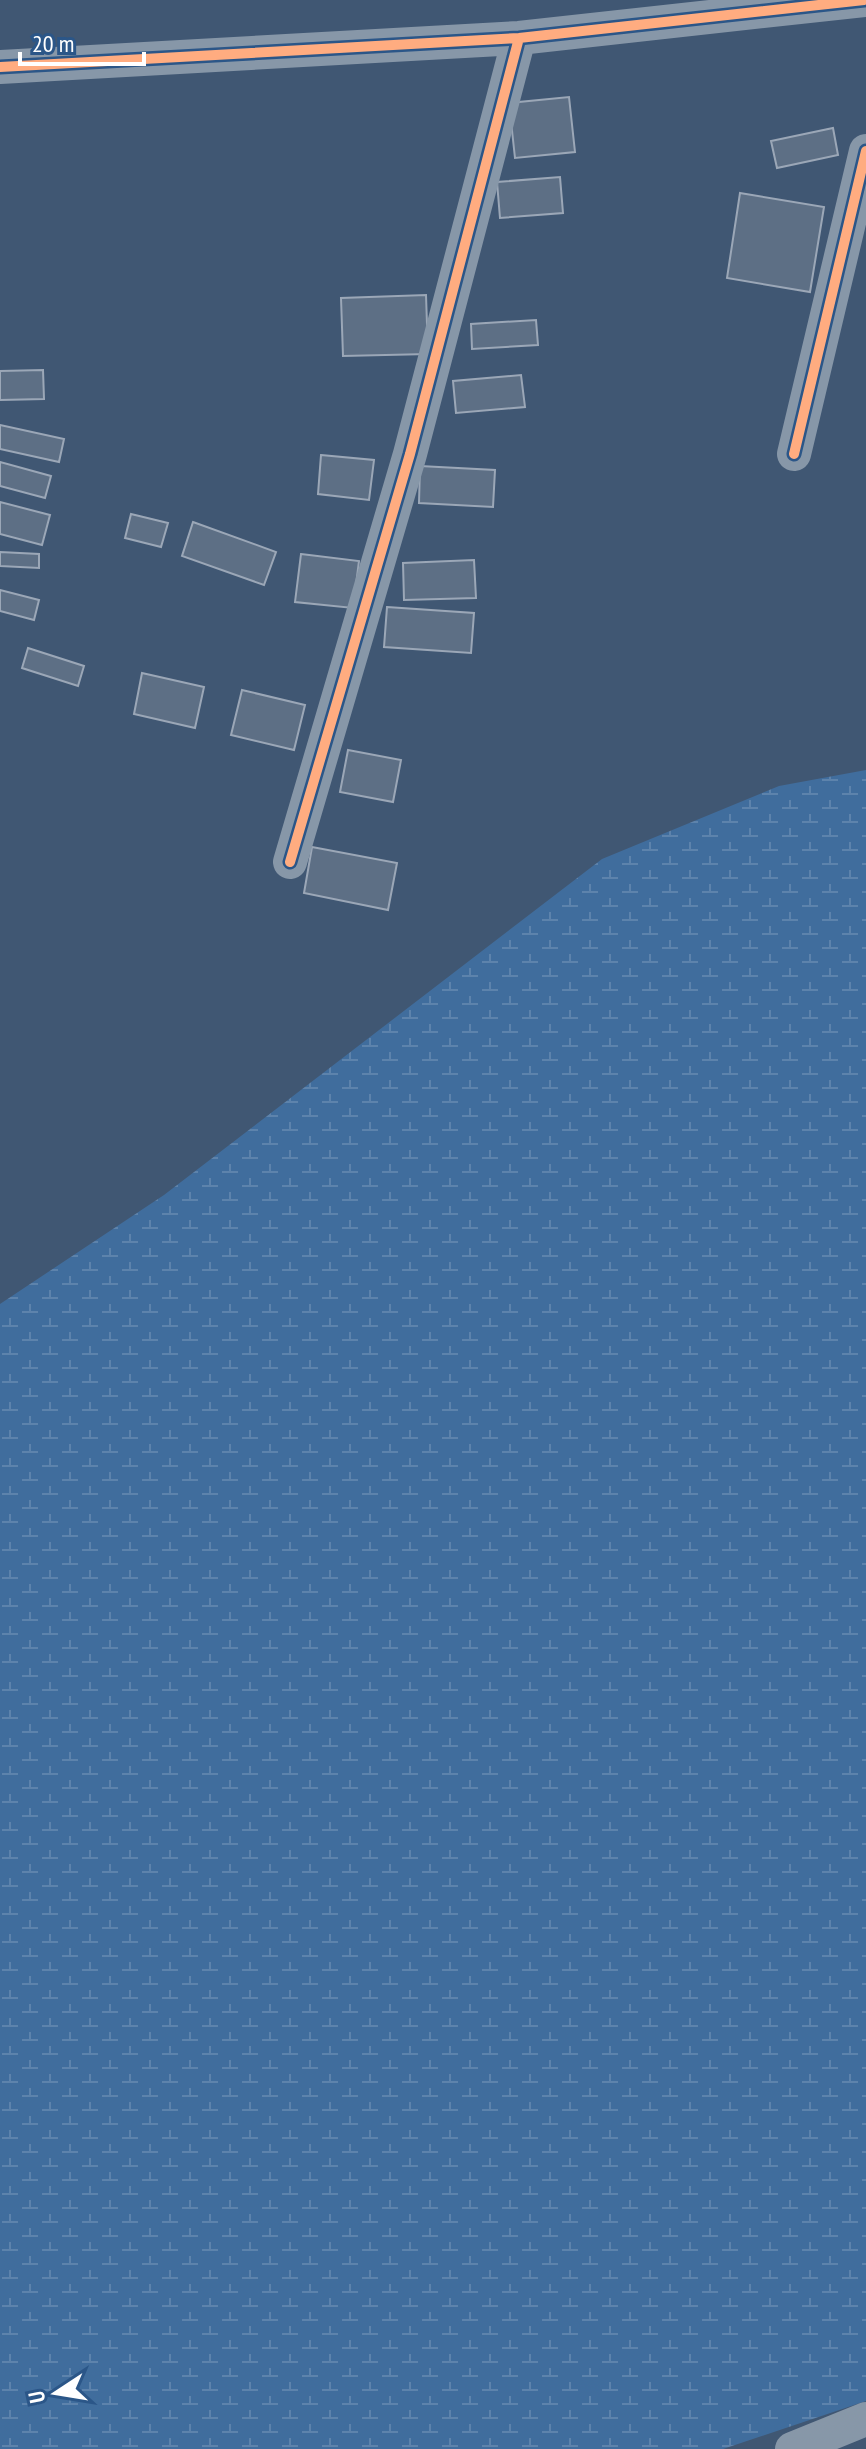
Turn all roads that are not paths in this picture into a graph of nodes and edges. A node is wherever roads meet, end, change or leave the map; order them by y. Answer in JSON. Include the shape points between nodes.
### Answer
{"nodes":[{"id":1,"x":864,"y":0,"type":"edge"},
{"id":2,"x":519,"y":38,"type":"junction"},
{"id":3,"x":0,"y":67,"type":"edge"},
{"id":4,"x":866,"y":151,"type":"edge"},
{"id":5,"x":794,"y":454,"type":"dead end"},
{"id":6,"x":290,"y":862,"type":"dead end"},
{"id":7,"x":866,"y":2419,"type":"edge"},
{"id":8,"x":792,"y":2449,"type":"edge"}],
"edges":[{"from":1,"to":2,"type":"street"},
{"from":2,"to":3,"type":"street"},
{"from":2,"to":6,"type":"street","via":[[410,454]]},
{"from":4,"to":5,"type":"street"},
{"from":7,"to":8,"type":"street"}]}
